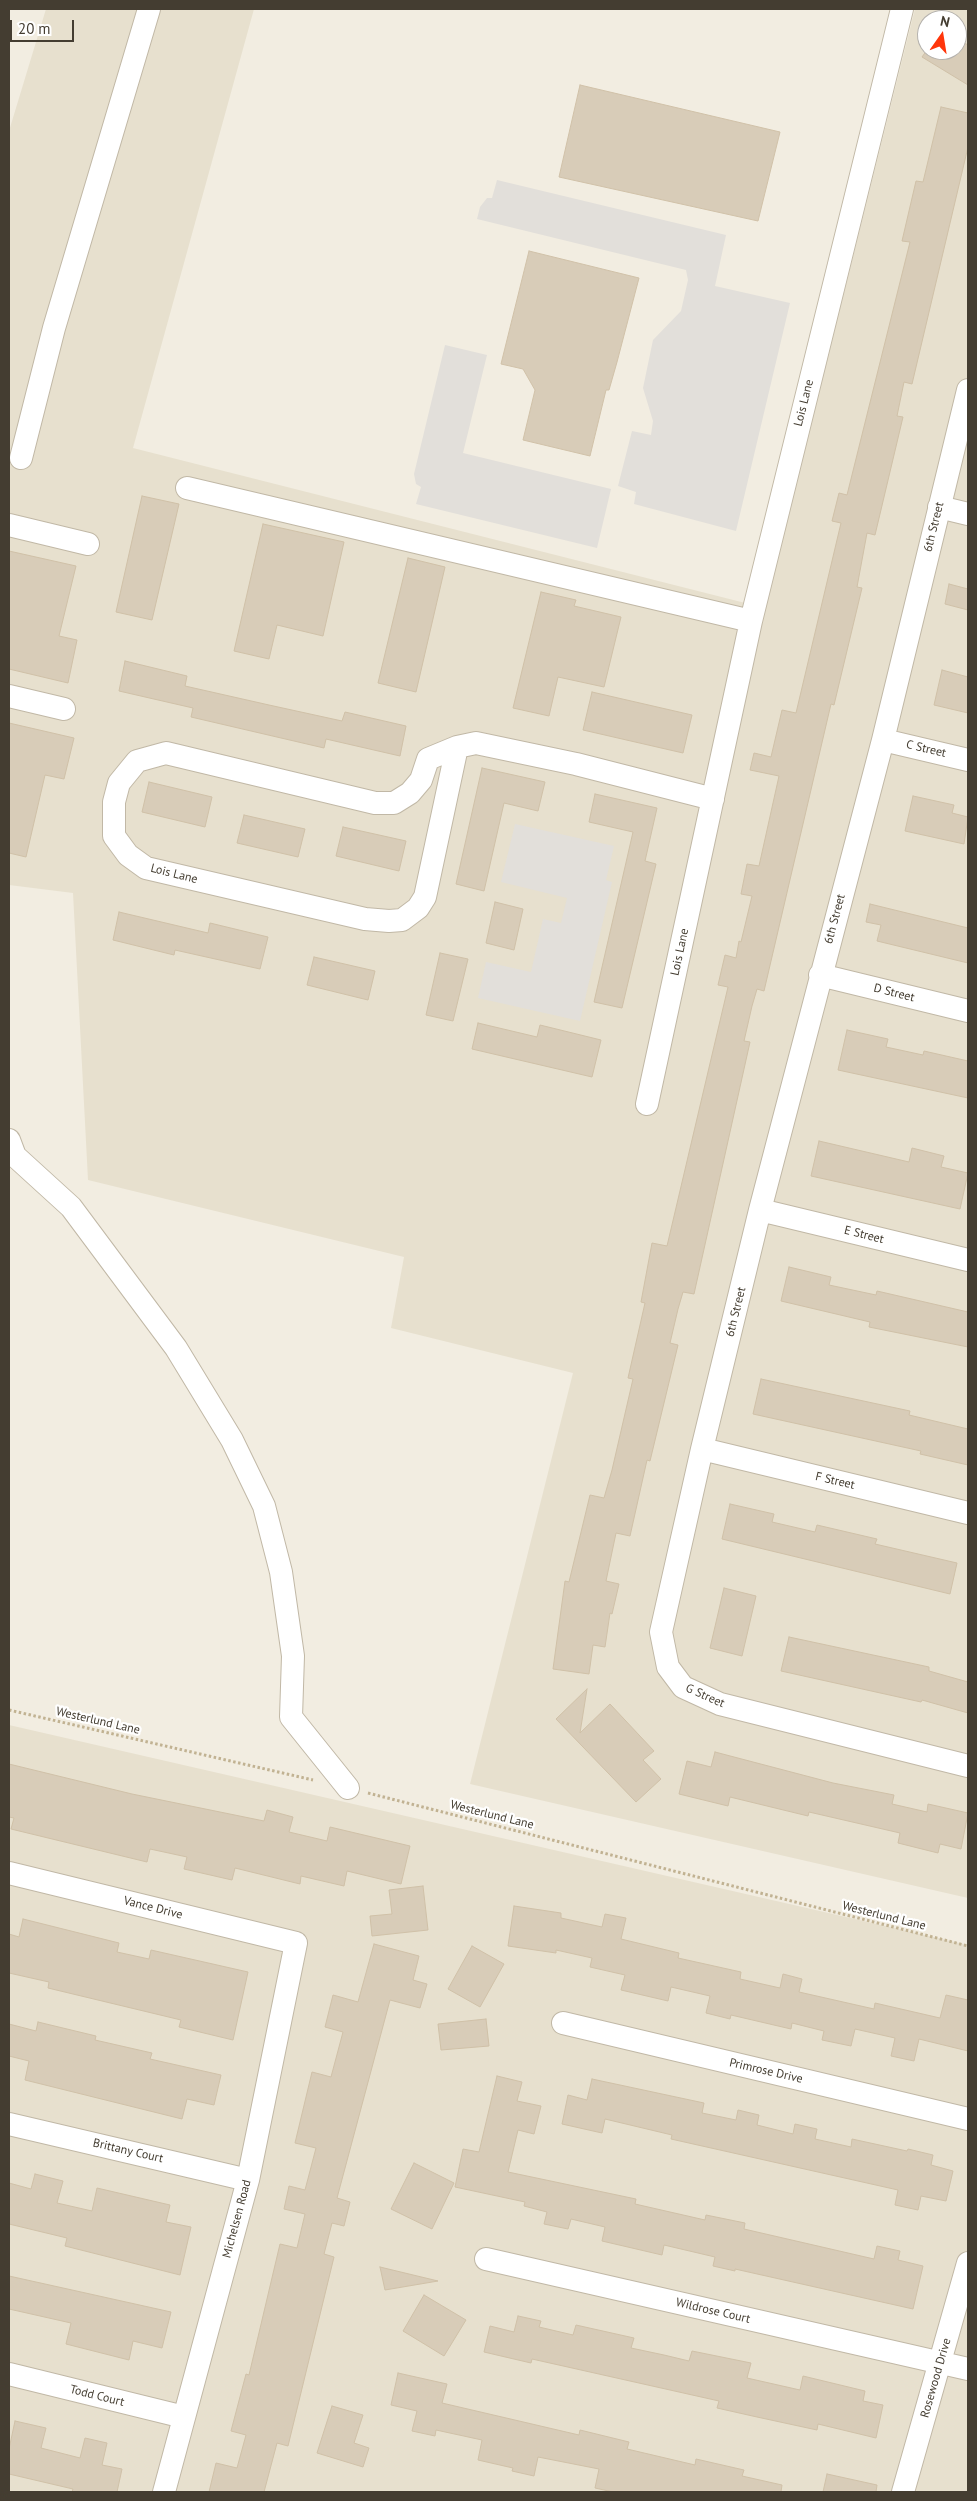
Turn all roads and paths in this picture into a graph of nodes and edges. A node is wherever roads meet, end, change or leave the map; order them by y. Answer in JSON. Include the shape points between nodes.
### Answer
{"nodes":[{"id":1,"x":149,"y":9,"type":"edge"},
{"id":2,"x":902,"y":9,"type":"edge"},
{"id":3,"x":968,"y":390,"type":"edge"},
{"id":4,"x":21,"y":458,"type":"dead end"},
{"id":5,"x":187,"y":488,"type":"dead end"},
{"id":6,"x":939,"y":507,"type":"junction"},
{"id":7,"x":968,"y":514,"type":"edge"},
{"id":8,"x":9,"y":525,"type":"edge"},
{"id":9,"x":88,"y":544,"type":"dead end"},
{"id":10,"x":750,"y":621,"type":"junction"},
{"id":11,"x":9,"y":696,"type":"edge"},
{"id":12,"x":64,"y":709,"type":"dead end"},
{"id":13,"x":883,"y":740,"type":"junction"},
{"id":14,"x":457,"y":747,"type":"junction"},
{"id":15,"x":968,"y":760,"type":"edge"},
{"id":16,"x":713,"y":799,"type":"junction"},
{"id":17,"x":820,"y":975,"type":"junction"},
{"id":18,"x":968,"y":1011,"type":"edge"},
{"id":19,"x":647,"y":1104,"type":"dead end"},
{"id":20,"x":9,"y":1140,"type":"edge"},
{"id":21,"x":760,"y":1210,"type":"junction"},
{"id":22,"x":968,"y":1260,"type":"edge"},
{"id":23,"x":702,"y":1449,"type":"junction"},
{"id":24,"x":968,"y":1513,"type":"edge"},
{"id":25,"x":9,"y":1710,"type":"edge"},
{"id":26,"x":968,"y":1766,"type":"edge"},
{"id":27,"x":348,"y":1788,"type":"junction"},
{"id":28,"x":9,"y":1873,"type":"edge"},
{"id":29,"x":296,"y":1943,"type":"joint"},
{"id":30,"x":968,"y":1946,"type":"edge"},
{"id":31,"x":563,"y":2023,"type":"dead end"},
{"id":32,"x":968,"y":2119,"type":"edge"},
{"id":33,"x":9,"y":2124,"type":"edge"},
{"id":34,"x":248,"y":2180,"type":"junction"},
{"id":35,"x":486,"y":2259,"type":"dead end"},
{"id":36,"x":968,"y":2263,"type":"edge"},
{"id":37,"x":940,"y":2362,"type":"junction"},
{"id":38,"x":968,"y":2369,"type":"edge"},
{"id":39,"x":9,"y":2374,"type":"edge"},
{"id":40,"x":184,"y":2417,"type":"junction"},
{"id":41,"x":164,"y":2492,"type":"edge"},
{"id":42,"x":903,"y":2492,"type":"edge"}],
"edges":[{"from":1,"to":4,"type":"street","via":[[54,328]]},
{"from":2,"to":10,"type":"street","name":"Lois Lane"},
{"from":3,"to":6,"type":"street","name":"6th Street"},
{"from":5,"to":10,"type":"street"},
{"from":6,"to":7,"type":"street"},
{"from":6,"to":13,"type":"street","name":"6th Street"},
{"from":8,"to":9,"type":"street"},
{"from":10,"to":16,"type":"street","name":"Lois Lane"},
{"from":11,"to":12,"type":"street"},
{"from":13,"to":15,"type":"street","name":"C Street"},
{"from":13,"to":17,"type":"street","name":"6th Street"},
{"from":14,"to":14,"type":"street","name":"Lois Lane","via":[[428,759],[421,780],[410,793],[394,803],[375,803],[166,753],[150,756],[138,760],[119,783],[114,802],[114,836],[128,855],[146,868],[365,919],[402,920],[418,908],[425,897]]},
{"from":14,"to":16,"type":"street","name":"Lois Lane","via":[[476,743],[576,764]]},
{"from":16,"to":19,"type":"street","name":"Lois Lane"},
{"from":17,"to":18,"type":"street","name":"D Street"},
{"from":17,"to":21,"type":"street","name":"6th Street"},
{"from":20,"to":27,"type":"street","via":[[15,1156],[71,1207],[176,1348],[232,1440],[264,1506],[281,1572],[292,1656],[291,1718]]},
{"from":21,"to":22,"type":"street","name":"E Street"},
{"from":21,"to":23,"type":"street","name":"6th Street"},
{"from":23,"to":24,"type":"street","name":"F Street"},
{"from":23,"to":26,"type":"street","name":"G Street","via":[[661,1632],[668,1667],[683,1687],[720,1704]]},
{"from":25,"to":27,"type":"path","name":"Westerlund Lane"},
{"from":27,"to":30,"type":"path","name":"Westerlund Lane"},
{"from":28,"to":29,"type":"street","name":"Vance Drive"},
{"from":29,"to":34,"type":"street","name":"Michelsen Road"},
{"from":31,"to":32,"type":"street","name":"Primrose Drive"},
{"from":33,"to":34,"type":"street","name":"Brittany Court"},
{"from":34,"to":40,"type":"street","name":"Michelsen Road"},
{"from":35,"to":37,"type":"street","name":"Wildrose Court"},
{"from":36,"to":37,"type":"street","name":"Rosewood Drive"},
{"from":37,"to":38,"type":"street","name":"Wildrose Court"},
{"from":37,"to":42,"type":"street","name":"Rosewood Drive"},
{"from":39,"to":40,"type":"street","name":"Todd Court"},
{"from":40,"to":41,"type":"street","name":"Michelsen Road"}]}
